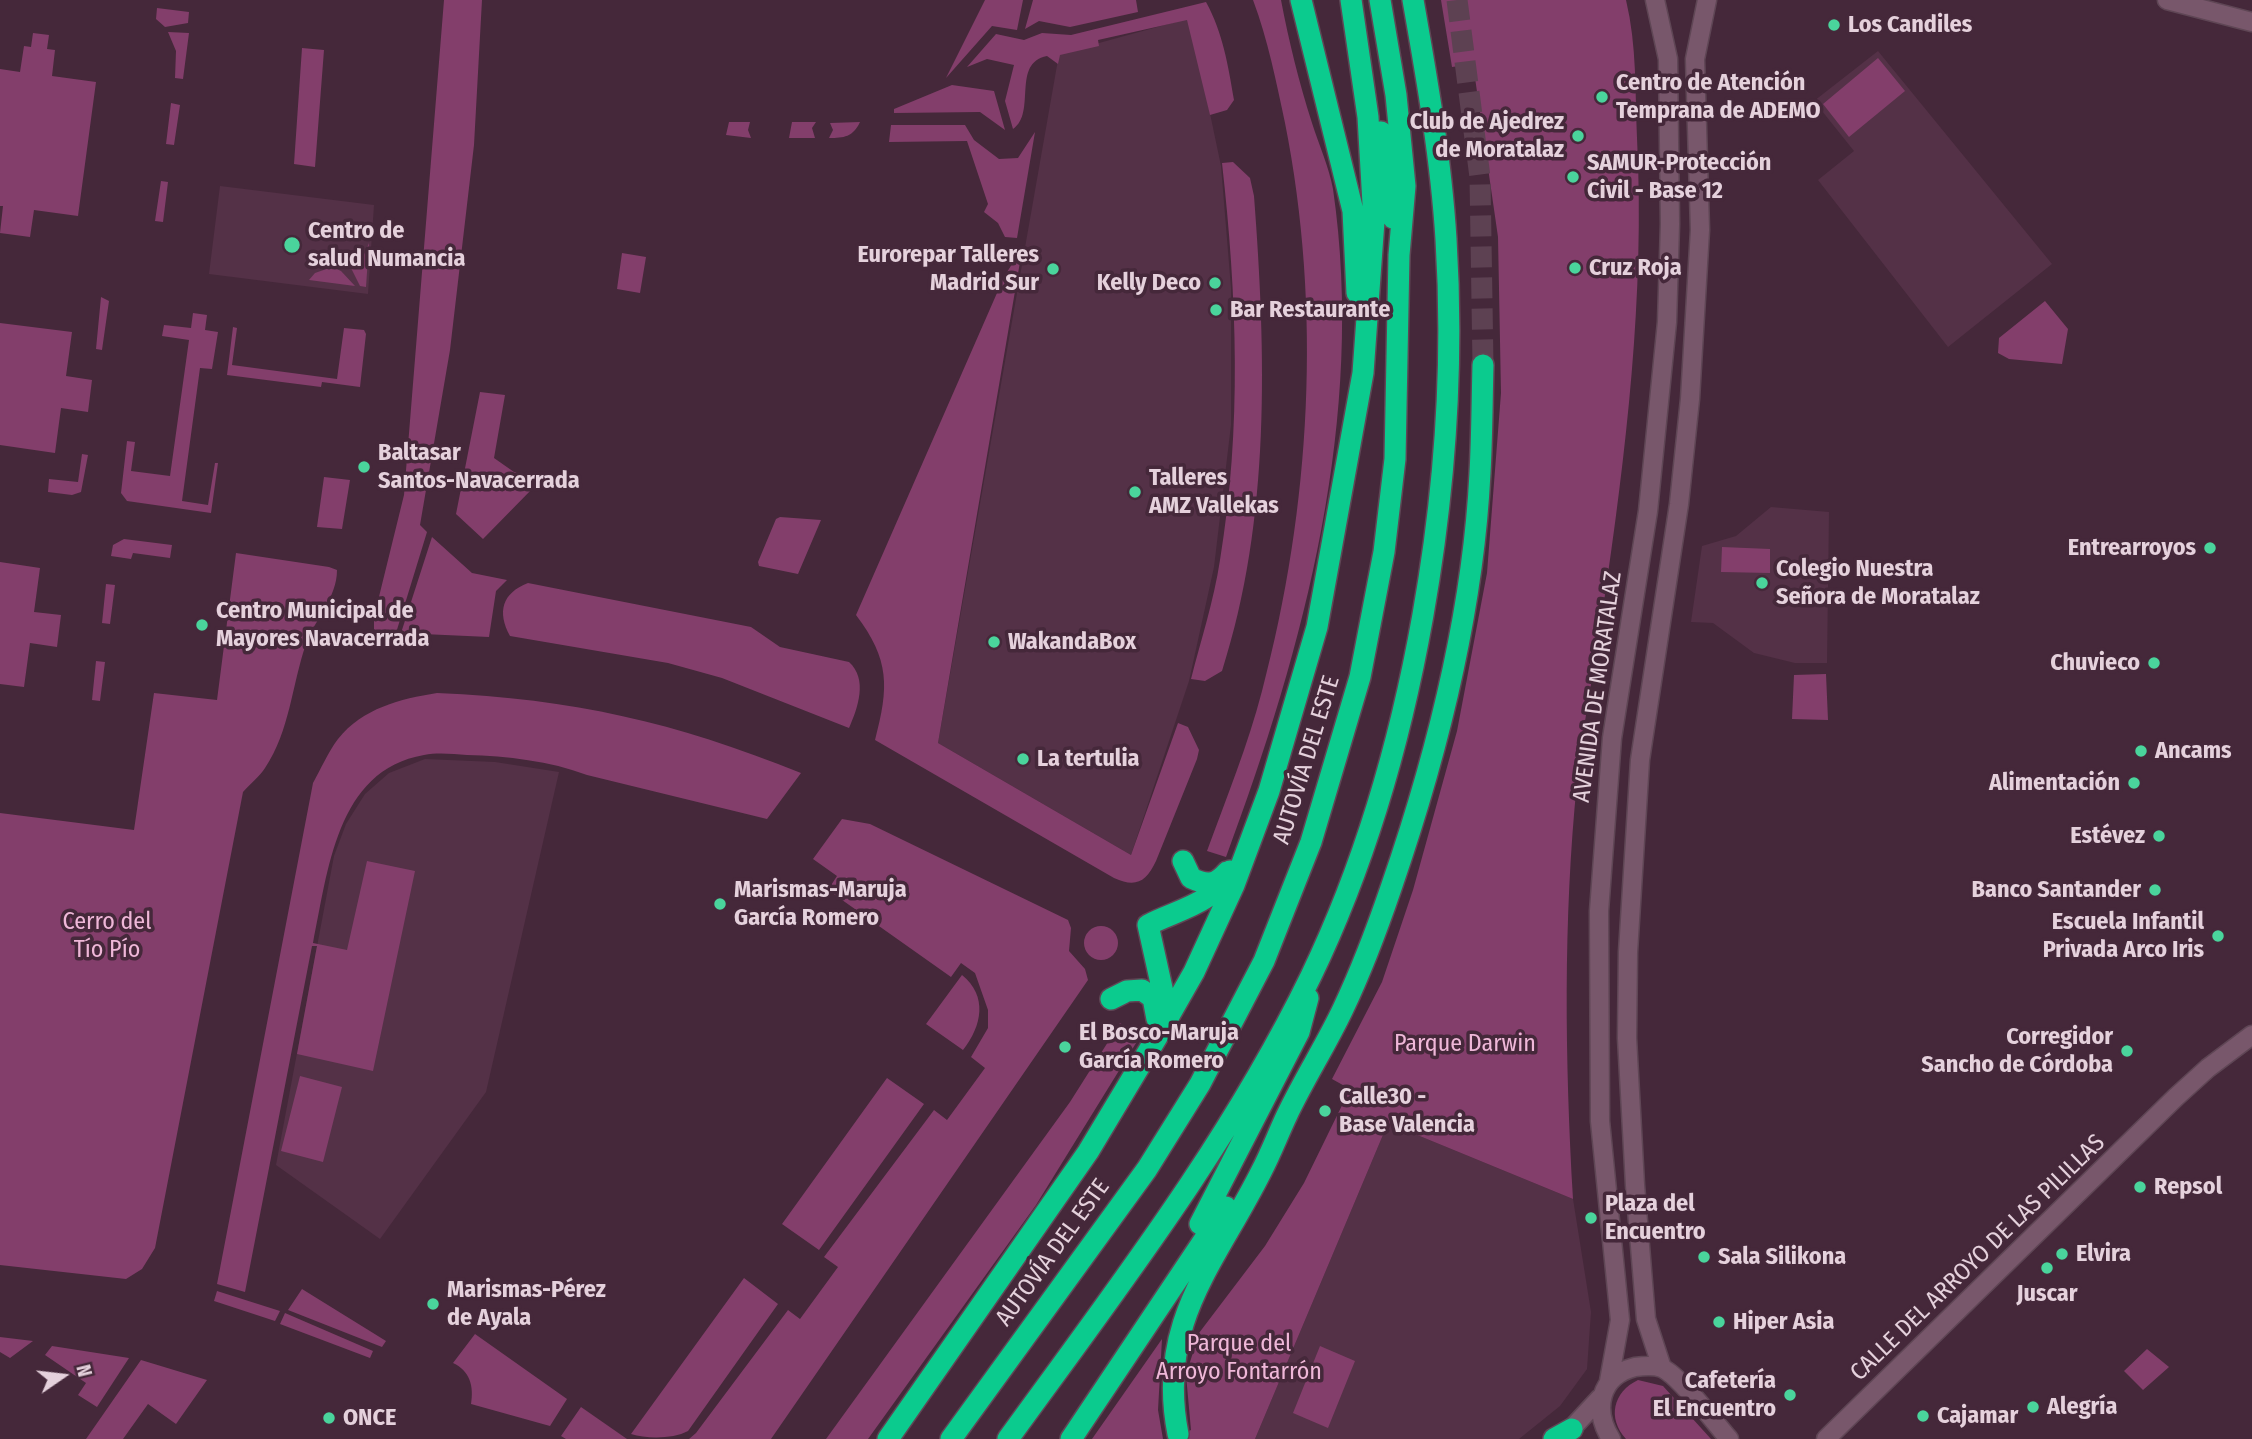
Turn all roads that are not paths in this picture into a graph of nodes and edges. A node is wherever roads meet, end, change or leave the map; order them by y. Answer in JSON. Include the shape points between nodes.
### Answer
{"nodes":[{"id":1,"x":1301,"y":0,"type":"edge"},
{"id":2,"x":1351,"y":0,"type":"edge"},
{"id":3,"x":1362,"y":0,"type":"edge"},
{"id":4,"x":1380,"y":0,"type":"edge"},
{"id":5,"x":1413,"y":0,"type":"edge"},
{"id":6,"x":1655,"y":0,"type":"edge"},
{"id":7,"x":1707,"y":0,"type":"edge"},
{"id":8,"x":2166,"y":0,"type":"edge"},
{"id":9,"x":2252,"y":22,"type":"edge"},
{"id":10,"x":1399,"y":255,"type":"junction"},
{"id":11,"x":1483,"y":365,"type":"tunnel mouth"},
{"id":12,"x":1350,"y":435,"type":"junction"},
{"id":13,"x":1269,"y":791,"type":"junction"},
{"id":14,"x":1182,"y":862,"type":"dead end"},
{"id":15,"x":1231,"y":868,"type":"junction"},
{"id":16,"x":1311,"y":976,"type":"junction"},
{"id":17,"x":1111,"y":999,"type":"dead end"},
{"id":18,"x":1158,"y":1034,"type":"junction"},
{"id":19,"x":2252,"y":1035,"type":"edge"},
{"id":20,"x":1287,"y":1115,"type":"junction"},
{"id":21,"x":1184,"y":1272,"type":"junction"},
{"id":22,"x":1662,"y":1368,"type":"junction"},
{"id":23,"x":930,"y":1380,"type":"junction"},
{"id":24,"x":1609,"y":1381,"type":"junction"},
{"id":25,"x":1600,"y":1398,"type":"junction"},
{"id":26,"x":1178,"y":1434,"type":"dead end"},
{"id":27,"x":1563,"y":1436,"type":"edge"},
{"id":28,"x":888,"y":1439,"type":"edge"},
{"id":29,"x":904,"y":1439,"type":"edge"},
{"id":30,"x":951,"y":1439,"type":"edge"},
{"id":31,"x":1008,"y":1439,"type":"edge"},
{"id":32,"x":1071,"y":1439,"type":"edge"},
{"id":33,"x":1611,"y":1439,"type":"edge"},
{"id":34,"x":1729,"y":1439,"type":"edge"},
{"id":35,"x":1826,"y":1439,"type":"edge"}],
"edges":[{"from":1,"to":12,"type":"highway","via":[[1353,211],[1357,303]]},
{"from":2,"to":12,"type":"highway","via":[[1368,117],[1374,221],[1363,373]]},
{"from":3,"to":10,"type":"highway"},
{"from":4,"to":10,"type":"highway","name":"AUTOVÍA DEL ESTE","via":[[1405,186]]},
{"from":5,"to":16,"type":"highway","via":[[1429,88],[1446,240],[1443,473],[1408,691],[1360,852]]},
{"from":6,"to":24,"type":"street","name":"AVENIDA DE MORATALAZ","via":[[1668,59],[1671,224],[1667,322],[1648,511],[1612,738],[1599,911],[1600,1121],[1620,1320]]},
{"from":7,"to":22,"type":"street","name":"AVENIDA DE MORATALAZ","via":[[1695,59],[1700,230],[1690,398],[1679,505],[1640,760],[1628,952],[1627,1038],[1635,1185],[1646,1319]]},
{"from":8,"to":9,"type":"street"},
{"from":10,"to":30,"type":"highway","name":"AUTOVÍA DEL ESTE","via":[[1395,459],[1384,552],[1360,677],[1311,842],[1264,961],[1199,1084],[1147,1169]]},
{"from":11,"to":20,"type":"highway","via":[[1480,475],[1467,593],[1447,700],[1390,890],[1343,1009]]},
{"from":12,"to":13,"type":"highway","via":[[1317,627]]},
{"from":13,"to":15,"type":"highway","via":[[1252,817]]},
{"from":13,"to":18,"type":"highway","via":[[1234,885],[1194,972]]},
{"from":14,"to":15,"type":"highway","via":[[1191,878],[1206,884],[1216,882]]},
{"from":15,"to":18,"type":"highway","via":[[1222,888],[1208,899],[1148,925],[1164,997]]},
{"from":16,"to":21,"type":"highway","via":[[1299,1032],[1198,1228]]},
{"from":16,"to":31,"type":"highway","via":[[1241,1104],[1186,1192]]},
{"from":17,"to":18,"type":"highway","via":[[1142,990],[1153,999]]},
{"from":18,"to":23,"type":"highway","via":[[1088,1152]]},
{"from":19,"to":35,"type":"street","name":"CALLE DEL ARROYO DE LAS PILILLAS","via":[[2208,1068]]},
{"from":20,"to":21,"type":"highway"},
{"from":20,"to":26,"type":"highway","via":[[1249,1196],[1197,1286],[1180,1331],[1172,1368]]},
{"from":21,"to":32,"type":"highway"},
{"from":22,"to":24,"type":"street","via":[[1627,1369]]},
{"from":22,"to":34,"type":"street"},
{"from":23,"to":28,"type":"highway"},
{"from":23,"to":29,"type":"highway"},
{"from":24,"to":25,"type":"street"},
{"from":25,"to":27,"type":"street"},
{"from":25,"to":33,"type":"street","via":[[1602,1421]]}]}
